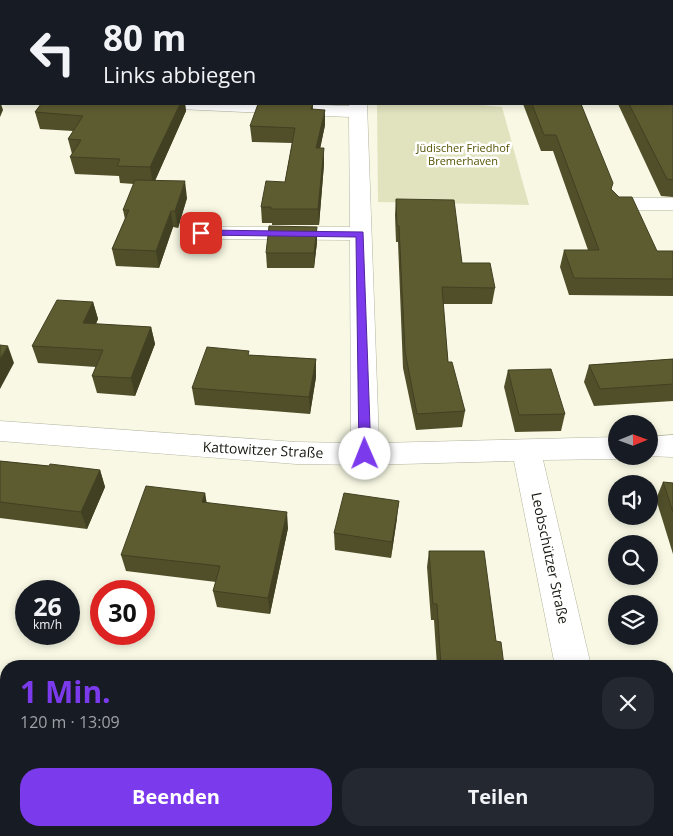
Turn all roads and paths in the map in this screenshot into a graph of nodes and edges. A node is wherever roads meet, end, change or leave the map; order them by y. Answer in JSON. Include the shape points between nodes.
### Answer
{"nodes":[{"id":1,"x":224,"y":105,"type":"edge"},
{"id":2,"x":358,"y":108,"type":"edge"},
{"id":3,"x":618,"y":204,"type":"edge"},
{"id":4,"x":673,"y":204,"type":"edge"},
{"id":5,"x":201,"y":233,"type":"dead end"},
{"id":6,"x":360,"y":234,"type":"junction"},
{"id":7,"x":0,"y":431,"type":"edge"},
{"id":8,"x":673,"y":446,"type":"edge"},
{"id":9,"x":658,"y":447,"type":"edge"},
{"id":10,"x":608,"y":448,"type":"edge"},
{"id":11,"x":526,"y":450,"type":"junction"},
{"id":12,"x":365,"y":454,"type":"junction"},
{"id":13,"x":572,"y":660,"type":"edge"}],
"edges":[{"from":1,"to":2,"type":"street"},
{"from":2,"to":6,"type":"street"},
{"from":3,"to":4,"type":"street"},
{"from":5,"to":6,"type":"street"},
{"from":6,"to":12,"type":"street"},
{"from":7,"to":12,"type":"street","name":"Kattowitzer Straße","via":[[296,453]]},
{"from":8,"to":9,"type":"street"},
{"from":10,"to":11,"type":"street","name":"Kattowitzer Straße"},
{"from":11,"to":12,"type":"street","name":"Kattowitzer Straße"},
{"from":11,"to":13,"type":"street","name":"Leobschützer Straße"}]}
